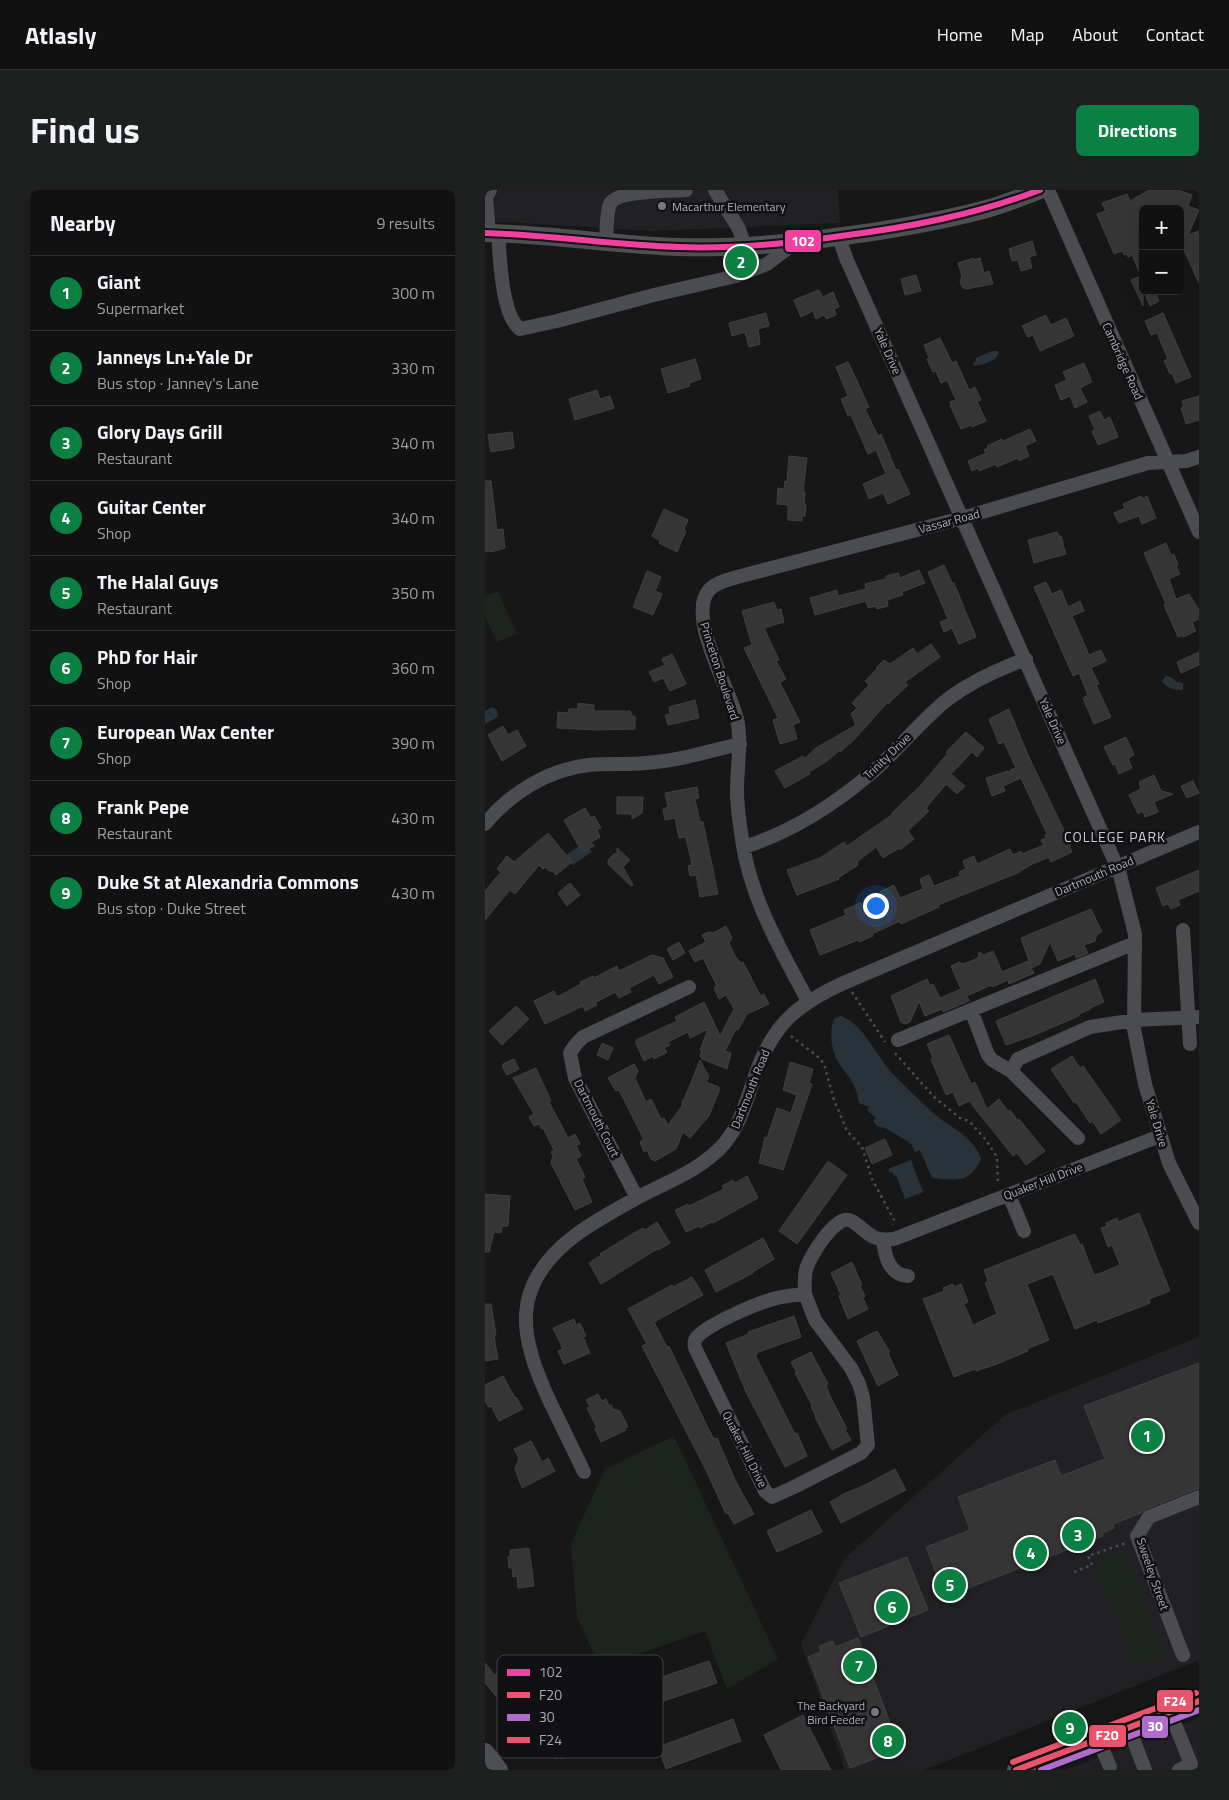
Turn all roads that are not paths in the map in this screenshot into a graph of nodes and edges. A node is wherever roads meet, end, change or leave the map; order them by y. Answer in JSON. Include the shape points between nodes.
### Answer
{"nodes":[{"id":1,"x":490,"y":190,"type":"edge"},
{"id":2,"x":686,"y":190,"type":"edge"},
{"id":3,"x":715,"y":190,"type":"edge"},
{"id":4,"x":1040,"y":190,"type":"edge"},
{"id":5,"x":1048,"y":190,"type":"edge"},
{"id":6,"x":485,"y":198,"type":"edge"},
{"id":7,"x":491,"y":233,"type":"edge"},
{"id":8,"x":839,"y":237,"type":"junction"},
{"id":9,"x":796,"y":242,"type":"junction"},
{"id":10,"x":606,"y":243,"type":"junction"},
{"id":11,"x":745,"y":246,"type":"junction"},
{"id":12,"x":1199,"y":457,"type":"edge"},
{"id":13,"x":1168,"y":462,"type":"junction"},
{"id":14,"x":962,"y":518,"type":"junction"},
{"id":15,"x":1199,"y":532,"type":"edge"},
{"id":16,"x":705,"y":596,"type":"joint"},
{"id":17,"x":1026,"y":659,"type":"junction"},
{"id":18,"x":740,"y":744,"type":"junction"},
{"id":19,"x":485,"y":824,"type":"edge"},
{"id":20,"x":1199,"y":832,"type":"edge"},
{"id":21,"x":744,"y":847,"type":"junction"},
{"id":22,"x":1117,"y":866,"type":"junction"},
{"id":23,"x":1183,"y":930,"type":"dead end"},
{"id":24,"x":1135,"y":943,"type":"junction"},
{"id":25,"x":689,"y":987,"type":"dead end"},
{"id":26,"x":808,"y":1001,"type":"junction"},
{"id":27,"x":971,"y":1010,"type":"junction"},
{"id":28,"x":1194,"y":1017,"type":"edge"},
{"id":29,"x":1135,"y":1020,"type":"junction"},
{"id":30,"x":1190,"y":1044,"type":"dead end"},
{"id":31,"x":892,"y":1045,"type":"road end"},
{"id":32,"x":1011,"y":1071,"type":"junction"},
{"id":33,"x":1160,"y":1136,"type":"junction"},
{"id":34,"x":1078,"y":1138,"type":"dead end"},
{"id":35,"x":1006,"y":1196,"type":"junction"},
{"id":36,"x":637,"y":1198,"type":"junction"},
{"id":37,"x":1199,"y":1223,"type":"edge"},
{"id":38,"x":1024,"y":1231,"type":"dead end"},
{"id":39,"x":883,"y":1240,"type":"junction"},
{"id":40,"x":908,"y":1276,"type":"dead end"},
{"id":41,"x":805,"y":1294,"type":"junction"},
{"id":42,"x":584,"y":1472,"type":"dead end"},
{"id":43,"x":1199,"y":1497,"type":"edge"},
{"id":44,"x":1183,"y":1654,"type":"dead end"},
{"id":45,"x":1198,"y":1703,"type":"edge"},
{"id":46,"x":1170,"y":1712,"type":"junction"},
{"id":47,"x":1129,"y":1728,"type":"junction"},
{"id":48,"x":1098,"y":1740,"type":"junction"},
{"id":49,"x":485,"y":1752,"type":"edge"},
{"id":50,"x":1110,"y":1767,"type":"dead end"},
{"id":51,"x":499,"y":1770,"type":"edge"},
{"id":52,"x":1016,"y":1770,"type":"edge"},
{"id":53,"x":1145,"y":1770,"type":"edge"},
{"id":54,"x":1179,"y":1770,"type":"edge"}],
"edges":[{"from":1,"to":6,"type":"street"},
{"from":2,"to":10,"type":"street","via":[[628,192],[616,196],[609,204]]},
{"from":3,"to":11,"type":"street","via":[[739,229]]},
{"from":4,"to":8,"type":"main road","via":[[991,208]]},
{"from":5,"to":13,"type":"street","name":"Cambridge Road"},
{"from":6,"to":7,"type":"street"},
{"from":7,"to":9,"type":"street","via":[[507,308],[514,325],[520,329],[736,276],[767,264]]},
{"from":7,"to":10,"type":"main road"},
{"from":8,"to":9,"type":"main road"},
{"from":8,"to":14,"type":"street","name":"Yale Drive"},
{"from":9,"to":11,"type":"main road"},
{"from":10,"to":11,"type":"main road"},
{"from":12,"to":13,"type":"street","name":"Vassar Road"},
{"from":13,"to":14,"type":"street","name":"Vassar Road","via":[[1148,463]]},
{"from":13,"to":15,"type":"street","name":"Cambridge Road"},
{"from":14,"to":16,"type":"street","name":"Vassar Road","via":[[737,577],[717,584]]},
{"from":14,"to":17,"type":"street","name":"Yale Drive"},
{"from":16,"to":18,"type":"street","name":"Princeton Boulevard","via":[[703,620],[734,710]]},
{"from":17,"to":21,"type":"street","name":"Trinity Drive","via":[[979,680],[950,698],[869,775],[816,813],[776,836]]},
{"from":17,"to":22,"type":"street","name":"Yale Drive"},
{"from":18,"to":19,"type":"street","via":[[646,763],[587,765],[565,770],[520,792]]},
{"from":18,"to":21,"type":"street","name":"Princeton Boulevard","via":[[737,791]]},
{"from":20,"to":22,"type":"street","name":"Dartmouth Road"},
{"from":21,"to":26,"type":"street","name":"Princeton Boulevard","via":[[757,897],[771,931]]},
{"from":22,"to":24,"type":"street","name":"Yale Drive","via":[[1133,923]]},
{"from":22,"to":26,"type":"street","name":"Dartmouth Road"},
{"from":23,"to":28,"type":"street"},
{"from":24,"to":27,"type":"street"},
{"from":24,"to":29,"type":"street","name":"Yale Drive"},
{"from":25,"to":36,"type":"street","name":"Dartmouth Court","via":[[583,1037],[570,1054],[575,1078]]},
{"from":26,"to":36,"type":"street","name":"Dartmouth Road","via":[[789,1017],[768,1045],[732,1134],[708,1160]]},
{"from":27,"to":31,"type":"street"},
{"from":27,"to":32,"type":"street","via":[[988,1055]]},
{"from":28,"to":29,"type":"street"},
{"from":28,"to":30,"type":"street"},
{"from":29,"to":32,"type":"street","via":[[1090,1027],[1018,1059]]},
{"from":29,"to":33,"type":"street","name":"Yale Drive","via":[[1145,1084]]},
{"from":32,"to":34,"type":"street"},
{"from":33,"to":35,"type":"street","name":"Quaker Hill Drive"},
{"from":33,"to":37,"type":"street","name":"Yale Drive","via":[[1169,1163]]},
{"from":35,"to":38,"type":"street"},
{"from":35,"to":39,"type":"street","name":"Quaker Hill Drive"},
{"from":36,"to":42,"type":"street","name":"Dartmouth Road","via":[[576,1235],[558,1251],[534,1282],[527,1300],[526,1336],[537,1374]]},
{"from":39,"to":40,"type":"street","via":[[885,1254],[894,1272]]},
{"from":39,"to":41,"type":"street","name":"Quaker Hill Drive","via":[[870,1237],[851,1220],[837,1223],[809,1261]]},
{"from":41,"to":41,"type":"street","name":"Quaker Hill Drive","via":[[815,1320],[859,1384],[868,1445],[861,1453],[772,1497],[765,1491],[694,1342],[711,1326],[757,1304]]},
{"from":43,"to":44,"type":"street","name":"Sweeley Street","via":[[1149,1517],[1137,1536]]},
{"from":45,"to":46,"type":"main road"},
{"from":46,"to":47,"type":"main road"},
{"from":46,"to":54,"type":"street","via":[[1191,1764]]},
{"from":47,"to":48,"type":"main road"},
{"from":47,"to":53,"type":"street"},
{"from":48,"to":50,"type":"street"},
{"from":48,"to":52,"type":"main road"},
{"from":49,"to":51,"type":"main road"}]}
